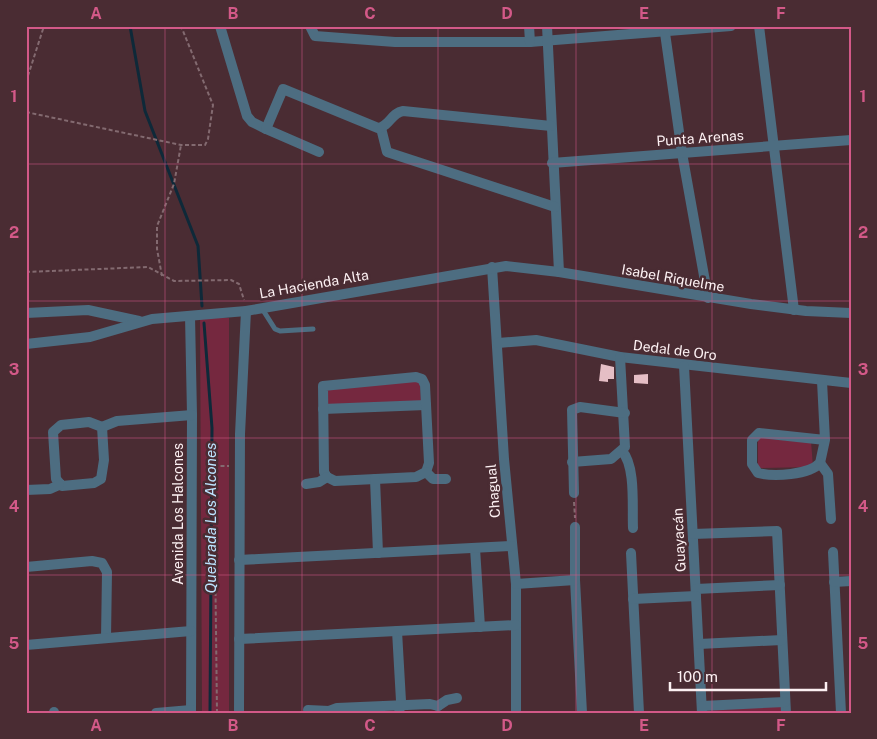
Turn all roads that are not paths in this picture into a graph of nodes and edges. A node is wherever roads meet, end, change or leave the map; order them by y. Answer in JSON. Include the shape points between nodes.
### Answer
{"nodes":[{"id":1,"x":220,"y":26,"type":"edge"},
{"id":2,"x":310,"y":26,"type":"edge"},
{"id":3,"x":529,"y":26,"type":"edge"},
{"id":4,"x":548,"y":26,"type":"edge"},
{"id":5,"x":731,"y":26,"type":"edge"},
{"id":6,"x":760,"y":26,"type":"edge"},
{"id":7,"x":665,"y":29,"type":"edge"},
{"id":8,"x":548,"y":41,"type":"junction"},
{"id":9,"x":530,"y":42,"type":"junction"},
{"id":10,"x":551,"y":126,"type":"junction"},
{"id":11,"x":266,"y":128,"type":"junction"},
{"id":12,"x":381,"y":128,"type":"junction"},
{"id":13,"x":851,"y":140,"type":"edge"},
{"id":14,"x":773,"y":146,"type":"junction"},
{"id":15,"x":319,"y":152,"type":"dead end"},
{"id":16,"x":682,"y":153,"type":"junction"},
{"id":17,"x":552,"y":163,"type":"junction"},
{"id":18,"x":555,"y":207,"type":"junction"},
{"id":19,"x":492,"y":267,"type":"junction"},
{"id":20,"x":559,"y":272,"type":"junction"},
{"id":21,"x":708,"y":298,"type":"junction"},
{"id":22,"x":261,"y":308,"type":"junction"},
{"id":23,"x":794,"y":310,"type":"junction"},
{"id":24,"x":246,"y":311,"type":"junction"},
{"id":25,"x":26,"y":313,"type":"edge"},
{"id":26,"x":851,"y":313,"type":"edge"},
{"id":27,"x":190,"y":316,"type":"junction"},
{"id":28,"x":140,"y":322,"type":"junction"},
{"id":29,"x":313,"y":329,"type":"dead end"},
{"id":30,"x":498,"y":343,"type":"junction"},
{"id":31,"x":26,"y":344,"type":"edge"},
{"id":32,"x":620,"y":357,"type":"junction"},
{"id":33,"x":684,"y":366,"type":"junction"},
{"id":34,"x":822,"y":381,"type":"junction"},
{"id":35,"x":851,"y":383,"type":"edge"},
{"id":36,"x":426,"y":405,"type":"junction"},
{"id":37,"x":323,"y":409,"type":"junction"},
{"id":38,"x":625,"y":413,"type":"junction"},
{"id":39,"x":192,"y":415,"type":"junction"},
{"id":40,"x":102,"y":427,"type":"junction"},
{"id":41,"x":825,"y":440,"type":"junction"},
{"id":42,"x":622,"y":451,"type":"junction"},
{"id":43,"x":572,"y":462,"type":"junction"},
{"id":44,"x":820,"y":463,"type":"junction"},
{"id":45,"x":426,"y":472,"type":"junction"},
{"id":46,"x":327,"y":477,"type":"junction"},
{"id":47,"x":375,"y":479,"type":"junction"},
{"id":48,"x":446,"y":479,"type":"dead end"},
{"id":49,"x":306,"y":484,"type":"dead end"},
{"id":50,"x":59,"y":485,"type":"junction"},
{"id":51,"x":26,"y":490,"type":"edge"},
{"id":52,"x":574,"y":492,"type":"road end"},
{"id":53,"x":831,"y":519,"type":"dead end"},
{"id":54,"x":575,"y":527,"type":"road end"},
{"id":55,"x":633,"y":528,"type":"dead end"},
{"id":56,"x":693,"y":534,"type":"junction"},
{"id":57,"x":512,"y":546,"type":"junction"},
{"id":58,"x":475,"y":548,"type":"junction"},
{"id":59,"x":833,"y":552,"type":"dead end"},
{"id":60,"x":378,"y":553,"type":"junction"},
{"id":61,"x":631,"y":553,"type":"dead end"},
{"id":62,"x":239,"y":560,"type":"junction"},
{"id":63,"x":26,"y":567,"type":"edge"},
{"id":64,"x":575,"y":580,"type":"junction"},
{"id":65,"x":851,"y":581,"type":"edge"},
{"id":66,"x":834,"y":582,"type":"junction"},
{"id":67,"x":516,"y":584,"type":"junction"},
{"id":68,"x":780,"y":585,"type":"junction"},
{"id":69,"x":696,"y":592,"type":"junction"},
{"id":70,"x":633,"y":599,"type":"junction"},
{"id":71,"x":516,"y":625,"type":"junction"},
{"id":72,"x":480,"y":627,"type":"junction"},
{"id":73,"x":191,"y":631,"type":"junction"},
{"id":74,"x":397,"y":631,"type":"junction"},
{"id":75,"x":106,"y":638,"type":"junction"},
{"id":76,"x":239,"y":639,"type":"junction"},
{"id":77,"x":782,"y":640,"type":"junction"},
{"id":78,"x":698,"y":644,"type":"junction"},
{"id":79,"x":26,"y":645,"type":"edge"},
{"id":80,"x":457,"y":698,"type":"dead end"},
{"id":81,"x":785,"y":702,"type":"junction"},
{"id":82,"x":400,"y":709,"type":"edge"},
{"id":83,"x":440,"y":709,"type":"edge"},
{"id":84,"x":702,"y":709,"type":"edge"},
{"id":85,"x":308,"y":710,"type":"dead end"},
{"id":86,"x":191,"y":711,"type":"edge"},
{"id":87,"x":329,"y":712,"type":"edge"},
{"id":88,"x":156,"y":713,"type":"edge"},
{"id":89,"x":239,"y":713,"type":"edge"},
{"id":90,"x":516,"y":713,"type":"edge"},
{"id":91,"x":582,"y":713,"type":"edge"},
{"id":92,"x":639,"y":713,"type":"edge"},
{"id":93,"x":786,"y":713,"type":"edge"},
{"id":94,"x":841,"y":713,"type":"edge"}],
"edges":[{"from":1,"to":11,"type":"street","via":[[247,116]]},
{"from":2,"to":9,"type":"street","via":[[311,32],[318,37],[340,39],[416,43]]},
{"from":3,"to":9,"type":"street"},
{"from":4,"to":8,"type":"street"},
{"from":5,"to":7,"type":"street"},
{"from":6,"to":14,"type":"street"},
{"from":7,"to":8,"type":"street"},
{"from":7,"to":16,"type":"street"},
{"from":8,"to":9,"type":"street"},
{"from":8,"to":10,"type":"street"},
{"from":10,"to":12,"type":"street","via":[[403,112],[394,114]]},
{"from":10,"to":17,"type":"street"},
{"from":11,"to":12,"type":"street","via":[[283,89]]},
{"from":11,"to":15,"type":"street"},
{"from":12,"to":18,"type":"street","via":[[388,152]]},
{"from":13,"to":14,"type":"street","name":"Punta Arenas"},
{"from":14,"to":16,"type":"street","name":"Punta Arenas"},
{"from":14,"to":23,"type":"street"},
{"from":16,"to":17,"type":"street","name":"Punta Arenas"},
{"from":16,"to":21,"type":"street"},
{"from":17,"to":18,"type":"street"},
{"from":18,"to":20,"type":"street"},
{"from":19,"to":20,"type":"street","name":"Isabel Riquelme"},
{"from":19,"to":22,"type":"street","name":"La Hacienda Alta"},
{"from":19,"to":30,"type":"street","name":"Chagual"},
{"from":20,"to":21,"type":"street","name":"Isabel Riquelme"},
{"from":21,"to":23,"type":"street","name":"Isabel Riquelme"},
{"from":22,"to":24,"type":"street","name":"La Hacienda Alta"},
{"from":22,"to":29,"type":"lane","via":[[280,331]]},
{"from":23,"to":26,"type":"street","name":"Isabel Riquelme"},
{"from":24,"to":27,"type":"street","name":"La Hacienda Alta"},
{"from":24,"to":62,"type":"street","via":[[239,466]]},
{"from":25,"to":28,"type":"street","name":"La Hacienda Alta","via":[[88,310]]},
{"from":27,"to":28,"type":"street","name":"La Hacienda Alta"},
{"from":27,"to":39,"type":"street","name":"Avenida Los Halcones"},
{"from":28,"to":31,"type":"street","name":"La Hacienda Alta","via":[[90,337]]},
{"from":30,"to":32,"type":"street","name":"Dedal de Oro","via":[[536,340]]},
{"from":30,"to":57,"type":"street","name":"Chagual"},
{"from":32,"to":33,"type":"street","name":"Dedal de Oro"},
{"from":32,"to":38,"type":"street"},
{"from":33,"to":34,"type":"street","name":"Dedal de Oro"},
{"from":33,"to":56,"type":"street","name":"Guayacán"},
{"from":34,"to":35,"type":"street","name":"Dedal de Oro"},
{"from":34,"to":41,"type":"street"},
{"from":36,"to":37,"type":"street"},
{"from":36,"to":37,"type":"street","via":[[425,384],[416,377],[323,386]]},
{"from":36,"to":45,"type":"street","via":[[429,463]]},
{"from":37,"to":46,"type":"street","via":[[324,472]]},
{"from":38,"to":42,"type":"street","via":[[626,441]]},
{"from":38,"to":43,"type":"street","via":[[574,408],[570,415]]},
{"from":39,"to":40,"type":"street","via":[[117,421]]},
{"from":39,"to":73,"type":"street","name":"Avenida Los Halcones"},
{"from":40,"to":50,"type":"street","via":[[104,460],[100,481]]},
{"from":40,"to":50,"type":"street","via":[[89,422],[64,424],[55,429],[52,439]]},
{"from":41,"to":44,"type":"street"},
{"from":41,"to":44,"type":"street","via":[[762,432],[752,443],[752,464],[765,474],[805,472]]},
{"from":42,"to":43,"type":"street","via":[[611,459]]},
{"from":42,"to":55,"type":"street","via":[[629,463]]},
{"from":43,"to":52,"type":"street"},
{"from":44,"to":53,"type":"street","via":[[828,474]]},
{"from":45,"to":47,"type":"street","via":[[416,477]]},
{"from":45,"to":48,"type":"street","via":[[433,479]]},
{"from":46,"to":47,"type":"street","via":[[335,481]]},
{"from":46,"to":49,"type":"street","via":[[320,482]]},
{"from":47,"to":60,"type":"street"},
{"from":50,"to":51,"type":"street","via":[[50,489]]},
{"from":54,"to":64,"type":"street"},
{"from":56,"to":68,"type":"street","via":[[777,531]]},
{"from":56,"to":69,"type":"street","name":"Guayacán"},
{"from":57,"to":58,"type":"street"},
{"from":57,"to":67,"type":"street","name":"Chagual"},
{"from":58,"to":60,"type":"street"},
{"from":58,"to":72,"type":"street"},
{"from":59,"to":66,"type":"street"},
{"from":60,"to":62,"type":"street"},
{"from":61,"to":70,"type":"street"},
{"from":62,"to":76,"type":"street"},
{"from":63,"to":75,"type":"street","via":[[92,561],[102,563],[107,572]]},
{"from":64,"to":67,"type":"street"},
{"from":64,"to":91,"type":"street"},
{"from":65,"to":66,"type":"street"},
{"from":66,"to":94,"type":"street"},
{"from":67,"to":71,"type":"street","name":"Chagual"},
{"from":68,"to":69,"type":"street"},
{"from":68,"to":77,"type":"street"},
{"from":69,"to":70,"type":"street"},
{"from":69,"to":78,"type":"street","name":"Guayacán"},
{"from":70,"to":92,"type":"street"},
{"from":71,"to":72,"type":"street"},
{"from":71,"to":90,"type":"street","name":"Chagual"},
{"from":72,"to":74,"type":"street"},
{"from":73,"to":75,"type":"street"},
{"from":73,"to":86,"type":"street","name":"Avenida Los Halcones"},
{"from":74,"to":76,"type":"street"},
{"from":74,"to":82,"type":"street"},
{"from":75,"to":79,"type":"street"},
{"from":76,"to":89,"type":"street"},
{"from":77,"to":78,"type":"street"},
{"from":77,"to":81,"type":"street"},
{"from":78,"to":84,"type":"street","name":"Guayacán"},
{"from":80,"to":83,"type":"street","via":[[447,700]]},
{"from":81,"to":84,"type":"street"},
{"from":81,"to":93,"type":"street"},
{"from":82,"to":83,"type":"street","via":[[433,704]]},
{"from":82,"to":87,"type":"street","via":[[334,708]]},
{"from":85,"to":87,"type":"street"},
{"from":86,"to":88,"type":"street"}]}
